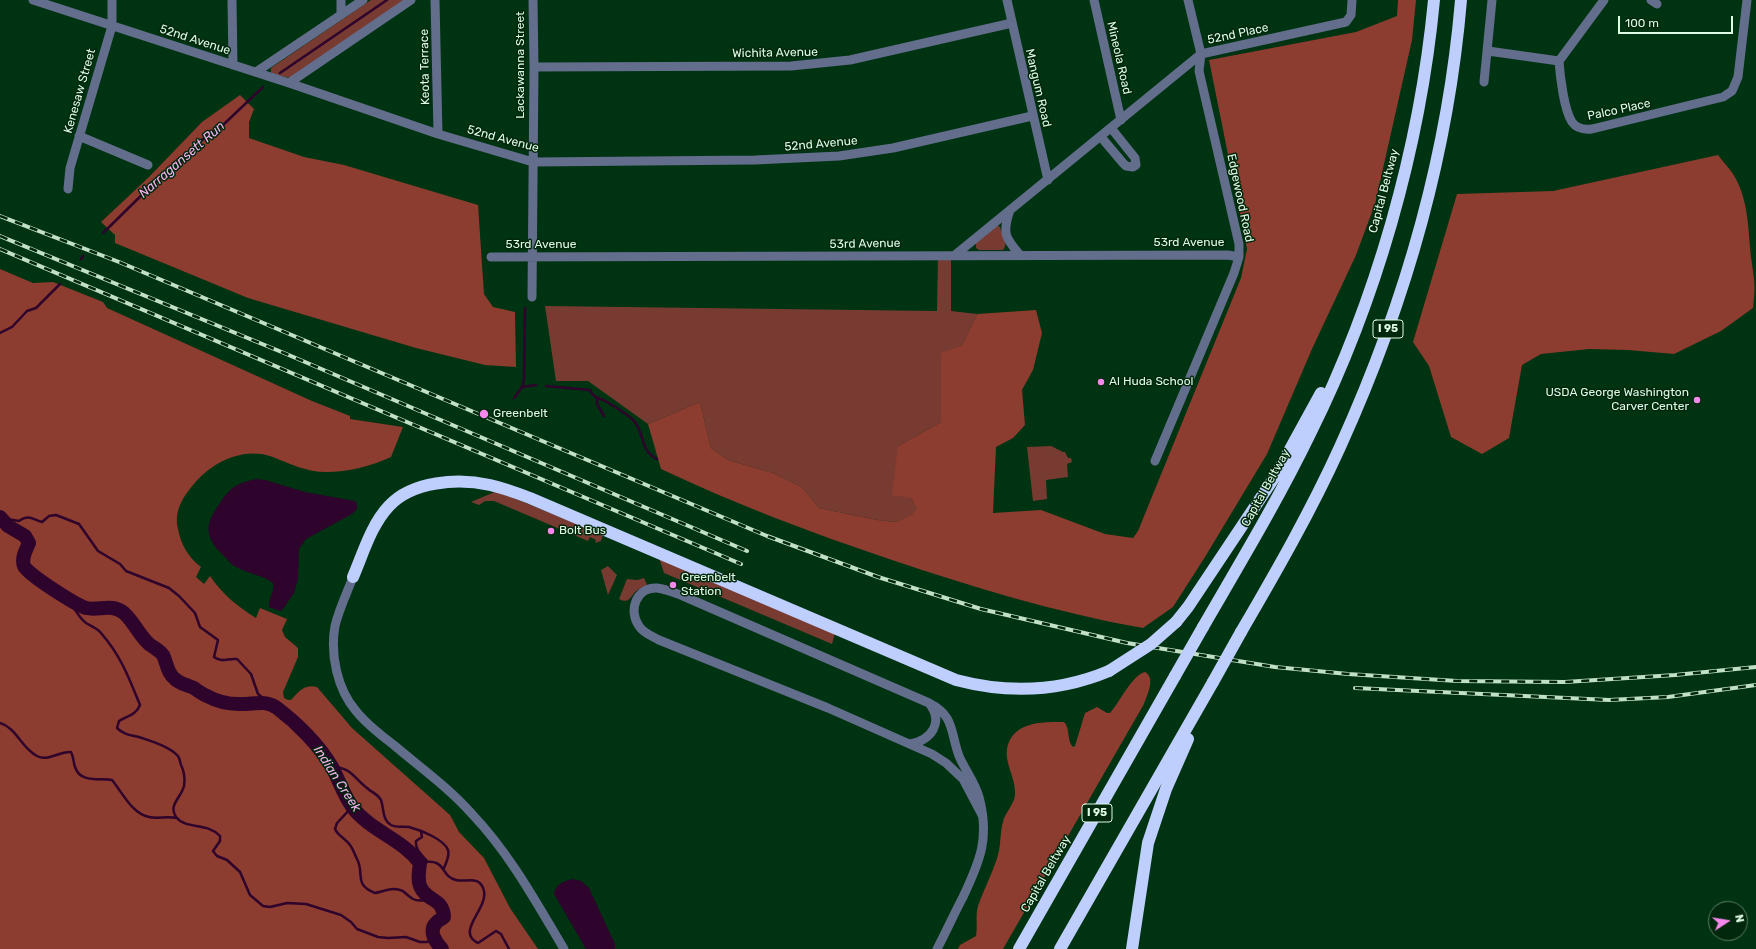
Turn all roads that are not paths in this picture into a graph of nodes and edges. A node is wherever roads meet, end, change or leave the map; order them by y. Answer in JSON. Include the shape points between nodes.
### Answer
{"nodes":[{"id":1,"x":33,"y":0,"type":"edge"},
{"id":2,"x":112,"y":0,"type":"edge"},
{"id":3,"x":232,"y":0,"type":"edge"},
{"id":4,"x":341,"y":0,"type":"edge"},
{"id":5,"x":363,"y":0,"type":"edge"},
{"id":6,"x":411,"y":0,"type":"edge"},
{"id":7,"x":435,"y":0,"type":"edge"},
{"id":8,"x":533,"y":0,"type":"edge"},
{"id":9,"x":1007,"y":0,"type":"edge"},
{"id":10,"x":1094,"y":0,"type":"edge"},
{"id":11,"x":1188,"y":0,"type":"edge"},
{"id":12,"x":1352,"y":0,"type":"edge"},
{"id":13,"x":1434,"y":0,"type":"edge"},
{"id":14,"x":1461,"y":0,"type":"edge"},
{"id":15,"x":1492,"y":0,"type":"edge"},
{"id":16,"x":1604,"y":0,"type":"edge"},
{"id":17,"x":1747,"y":0,"type":"edge"},
{"id":18,"x":341,"y":15,"type":"junction"},
{"id":19,"x":1012,"y":23,"type":"junction"},
{"id":20,"x":112,"y":26,"type":"junction"},
{"id":21,"x":1488,"y":51,"type":"junction"},
{"id":22,"x":1201,"y":54,"type":"junction"},
{"id":23,"x":1559,"y":61,"type":"junction"},
{"id":24,"x":233,"y":65,"type":"junction"},
{"id":25,"x":534,"y":66,"type":"junction"},
{"id":26,"x":256,"y":72,"type":"junction"},
{"id":27,"x":1484,"y":82,"type":"dead end"},
{"id":28,"x":289,"y":83,"type":"junction"},
{"id":29,"x":1032,"y":116,"type":"junction"},
{"id":30,"x":1121,"y":120,"type":"junction"},
{"id":31,"x":1112,"y":128,"type":"junction"},
{"id":32,"x":438,"y":134,"type":"junction"},
{"id":33,"x":79,"y":136,"type":"junction"},
{"id":34,"x":1101,"y":137,"type":"junction"},
{"id":35,"x":533,"y":162,"type":"junction"},
{"id":36,"x":148,"y":165,"type":"dead end"},
{"id":37,"x":1048,"y":180,"type":"junction"},
{"id":38,"x":68,"y":190,"type":"dead end"},
{"id":39,"x":1010,"y":210,"type":"junction"},
{"id":40,"x":955,"y":255,"type":"junction"},
{"id":41,"x":1020,"y":255,"type":"junction"},
{"id":42,"x":491,"y":257,"type":"dead end"},
{"id":43,"x":532,"y":257,"type":"junction"},
{"id":44,"x":1239,"y":257,"type":"junction"},
{"id":45,"x":532,"y":297,"type":"dead end"},
{"id":46,"x":1360,"y":314,"type":"junction"},
{"id":47,"x":1156,"y":461,"type":"dead end"},
{"id":48,"x":353,"y":577,"type":"joint"},
{"id":49,"x":1213,"y":682,"type":"junction"},
{"id":50,"x":929,"y":703,"type":"junction"},
{"id":51,"x":910,"y":744,"type":"junction"},
{"id":52,"x":982,"y":815,"type":"junction"},
{"id":53,"x":564,"y":949,"type":"edge"},
{"id":54,"x":937,"y":949,"type":"edge"},
{"id":55,"x":1019,"y":949,"type":"edge"},
{"id":56,"x":1060,"y":949,"type":"edge"},
{"id":57,"x":1132,"y":949,"type":"edge"}],
"edges":[{"from":1,"to":20,"type":"street","name":"52nd Avenue"},
{"from":2,"to":20,"type":"street","name":"Kenesaw Street"},
{"from":3,"to":24,"type":"street"},
{"from":4,"to":18,"type":"street"},
{"from":5,"to":18,"type":"street"},
{"from":6,"to":28,"type":"street"},
{"from":7,"to":32,"type":"street","name":"Keota Terrace"},
{"from":8,"to":25,"type":"street","name":"Lackawanna Street"},
{"from":9,"to":19,"type":"street","name":"Mangum Road"},
{"from":10,"to":30,"type":"street","name":"Mineola Road"},
{"from":11,"to":22,"type":"street","name":"Edgewood Road"},
{"from":12,"to":22,"type":"street","name":"52nd Place","via":[[1351,15],[1346,22]]},
{"from":13,"to":46,"type":"highway","name":"Capital Beltway","number":"I 95","via":[[1410,147],[1374,278]]},
{"from":14,"to":49,"type":"highway","number":"I 95","bridge":true,"via":[[1449,95],[1438,152],[1424,210],[1386,336],[1355,413],[1320,489]]},
{"from":15,"to":21,"type":"street"},
{"from":16,"to":23,"type":"street"},
{"from":17,"to":23,"type":"street","name":"Palco Place","via":[[1738,77],[1732,91],[1723,97],[1584,130],[1575,125],[1570,117],[1562,90]]},
{"from":18,"to":26,"type":"street"},
{"from":19,"to":25,"type":"street","name":"Wichita Avenue","via":[[831,63],[791,66]]},
{"from":19,"to":29,"type":"street","name":"Mangum Road"},
{"from":20,"to":24,"type":"street","name":"52nd Avenue"},
{"from":20,"to":33,"type":"street","name":"Kenesaw Street"},
{"from":21,"to":23,"type":"street"},
{"from":21,"to":27,"type":"street"},
{"from":22,"to":30,"type":"street","name":"52nd Place"},
{"from":22,"to":44,"type":"street","name":"Edgewood Road","via":[[1198,71],[1239,244]]},
{"from":24,"to":26,"type":"street","name":"52nd Avenue"},
{"from":25,"to":35,"type":"street","name":"Lackawanna Street"},
{"from":26,"to":28,"type":"street","name":"52nd Avenue"},
{"from":28,"to":32,"type":"street","name":"52nd Avenue"},
{"from":29,"to":35,"type":"street","name":"52nd Avenue","via":[[894,148],[839,156],[766,160]]},
{"from":29,"to":37,"type":"street","name":"Mangum Road"},
{"from":30,"to":31,"type":"street","name":"52nd Place"},
{"from":31,"to":34,"type":"street","name":"52nd Place"},
{"from":31,"to":34,"type":"street","via":[[1135,158],[1136,165],[1126,166]]},
{"from":32,"to":35,"type":"street","name":"52nd Avenue"},
{"from":33,"to":36,"type":"street"},
{"from":33,"to":38,"type":"street","name":"Kenesaw Street","via":[[70,168]]},
{"from":34,"to":37,"type":"street","name":"52nd Place"},
{"from":35,"to":43,"type":"street","name":"Lackawanna Street"},
{"from":37,"to":39,"type":"street","name":"52nd Place"},
{"from":39,"to":40,"type":"street","name":"52nd Place"},
{"from":39,"to":41,"type":"street","via":[[1004,225],[1008,241]]},
{"from":40,"to":41,"type":"street","name":"53rd Avenue"},
{"from":40,"to":43,"type":"street","name":"53rd Avenue"},
{"from":41,"to":44,"type":"street","name":"53rd Avenue"},
{"from":42,"to":43,"type":"street","name":"53rd Avenue"},
{"from":43,"to":45,"type":"street","name":"Lackawanna Street"},
{"from":44,"to":47,"type":"street","name":"Edgewood Road"},
{"from":46,"to":48,"type":"highway","bridge":true,"via":[[1276,476],[1188,607],[1176,622],[1151,644],[1109,671],[1069,685],[1017,690],[956,680],[509,490],[470,482],[432,485],[400,497],[389,506],[373,531]]},
{"from":46,"to":55,"type":"highway","name":"Capital Beltway","number":"I 95","bridge":true,"via":[[1334,383],[1286,481]]},
{"from":48,"to":53,"type":"street","via":[[339,612],[334,641],[338,676],[344,692],[355,710],[371,726],[448,789],[488,832],[522,878]]},
{"from":49,"to":56,"type":"highway","number":"I 95"},
{"from":49,"to":57,"type":"highway","via":[[1155,818],[1148,843]]},
{"from":50,"to":51,"type":"street","via":[[935,717],[934,728],[926,739]]},
{"from":50,"to":51,"type":"street","via":[[666,590],[649,589],[635,601],[634,614],[639,626],[659,640]]},
{"from":50,"to":52,"type":"street","via":[[942,711],[950,722],[959,754],[977,792]]},
{"from":51,"to":52,"type":"street","via":[[939,758],[958,773],[968,786]]},
{"from":52,"to":54,"type":"street","via":[[983,844],[977,867]]}]}
